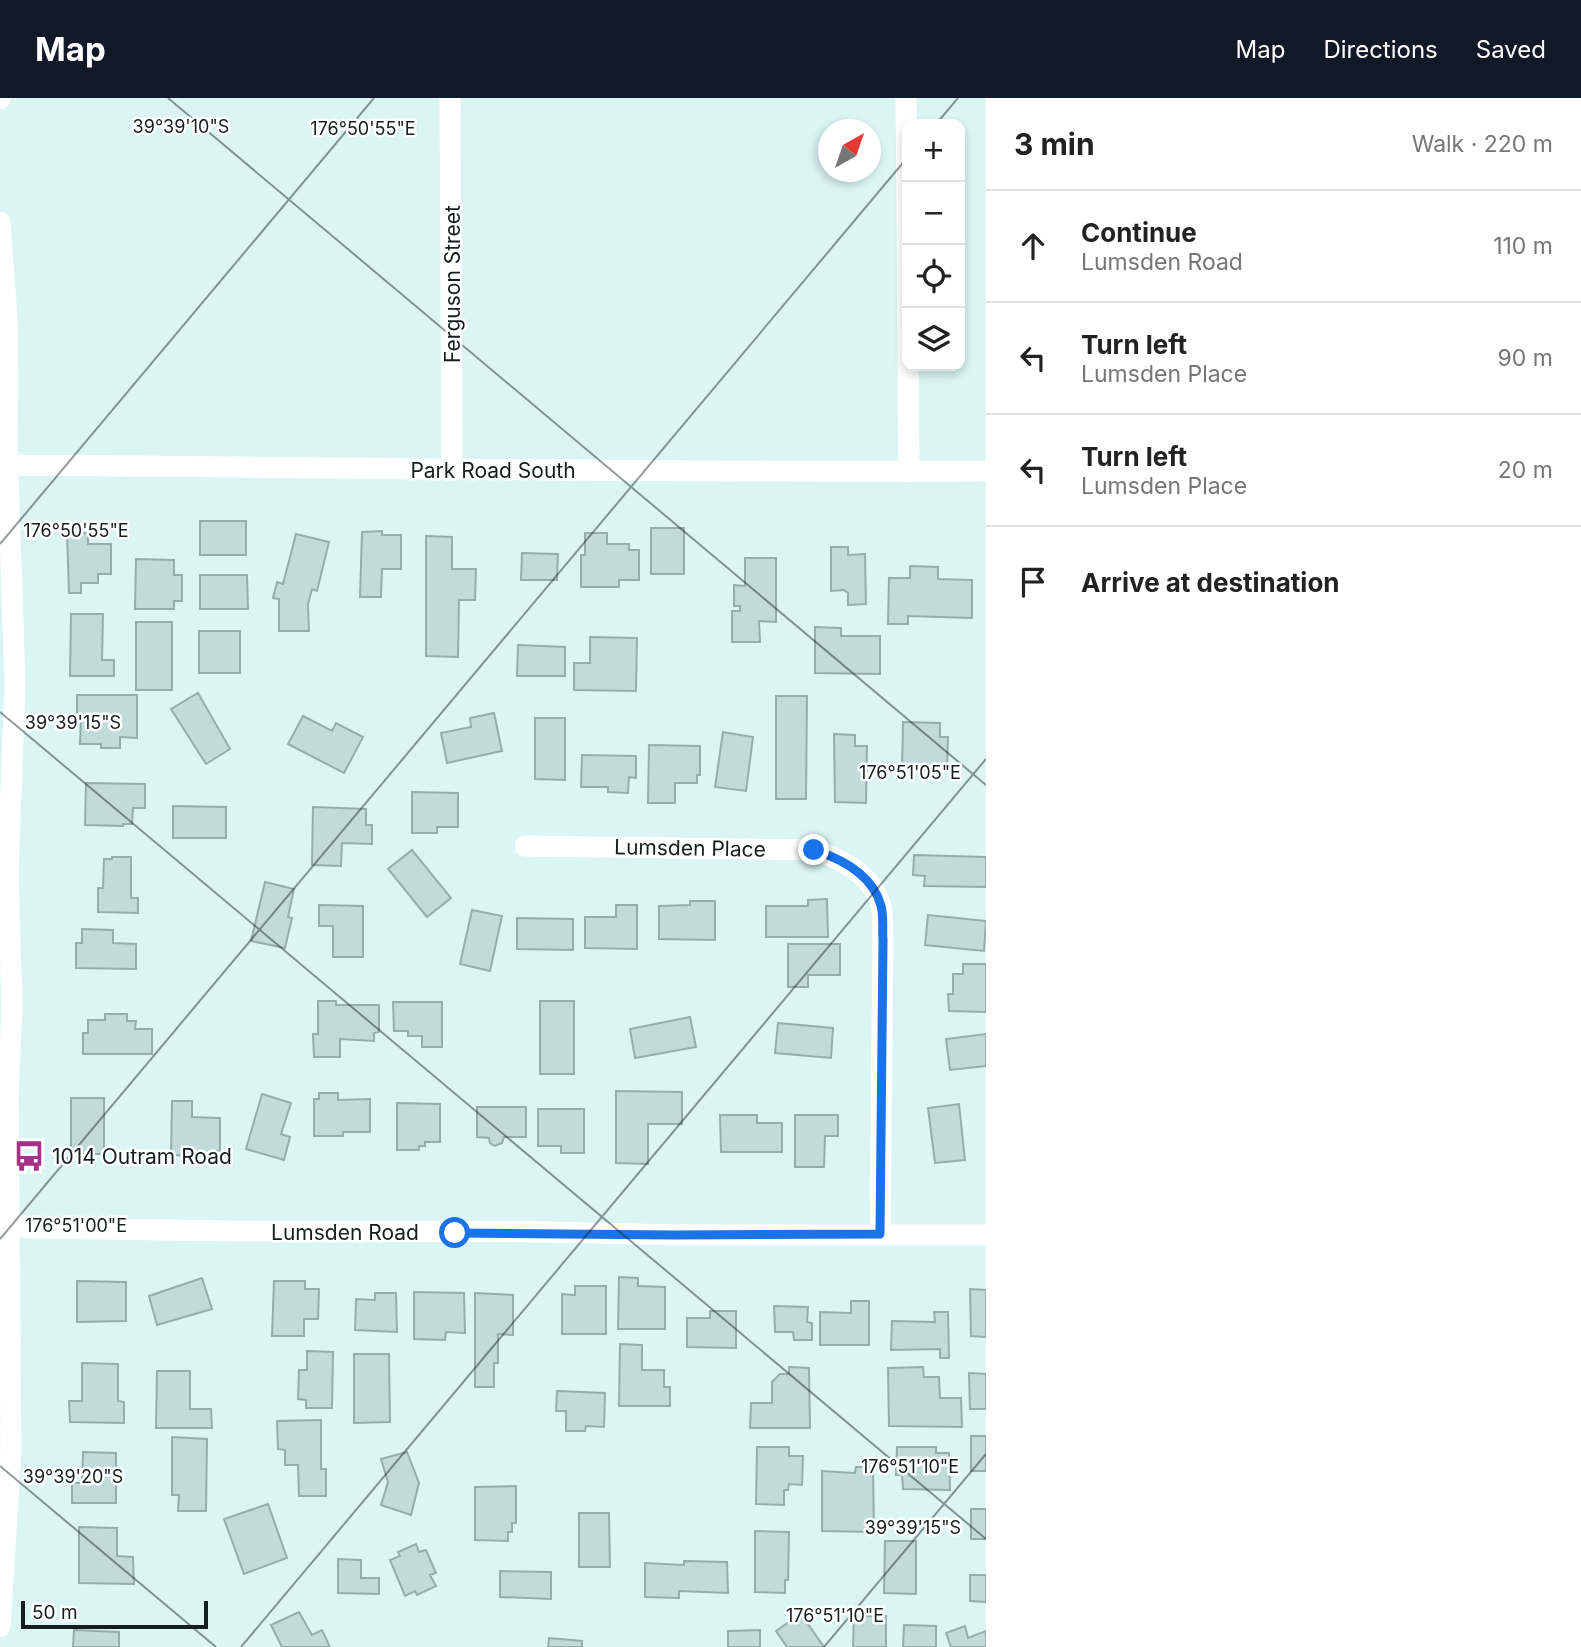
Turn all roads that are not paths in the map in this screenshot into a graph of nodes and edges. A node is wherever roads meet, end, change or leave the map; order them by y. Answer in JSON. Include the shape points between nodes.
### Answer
{"nodes":[{"id":1,"x":450,"y":98,"type":"edge"},
{"id":2,"x":906,"y":98,"type":"edge"},
{"id":3,"x":0,"y":222,"type":"edge"},
{"id":4,"x":4,"y":465,"type":"edge"},
{"id":5,"x":452,"y":470,"type":"junction"},
{"id":6,"x":986,"y":471,"type":"edge"},
{"id":7,"x":909,"y":472,"type":"junction"},
{"id":8,"x":525,"y":846,"type":"dead end"},
{"id":9,"x":4,"y":1218,"type":"edge"},
{"id":10,"x":880,"y":1234,"type":"junction"},
{"id":11,"x":986,"y":1235,"type":"edge"},
{"id":12,"x":0,"y":1627,"type":"edge"}],
"edges":[{"from":1,"to":5,"type":"street","name":"Ferguson Street"},
{"from":2,"to":7,"type":"street"},
{"from":3,"to":4,"type":"street","via":[[8,332]]},
{"from":4,"to":5,"type":"street","name":"Park Road South"},
{"from":4,"to":9,"type":"street","via":[[15,684],[8,872],[12,1007]]},
{"from":5,"to":7,"type":"street","name":"Park Road South"},
{"from":6,"to":7,"type":"street","name":"Park Road South"},
{"from":8,"to":10,"type":"street","name":"Lumsden Place","via":[[814,850],[839,858],[871,886],[881,906],[883,940]]},
{"from":9,"to":10,"type":"street","name":"Lumsden Road","via":[[28,1228]]},
{"from":9,"to":12,"type":"street","via":[[11,1451]]},
{"from":10,"to":11,"type":"street","name":"Lumsden Road"}]}
